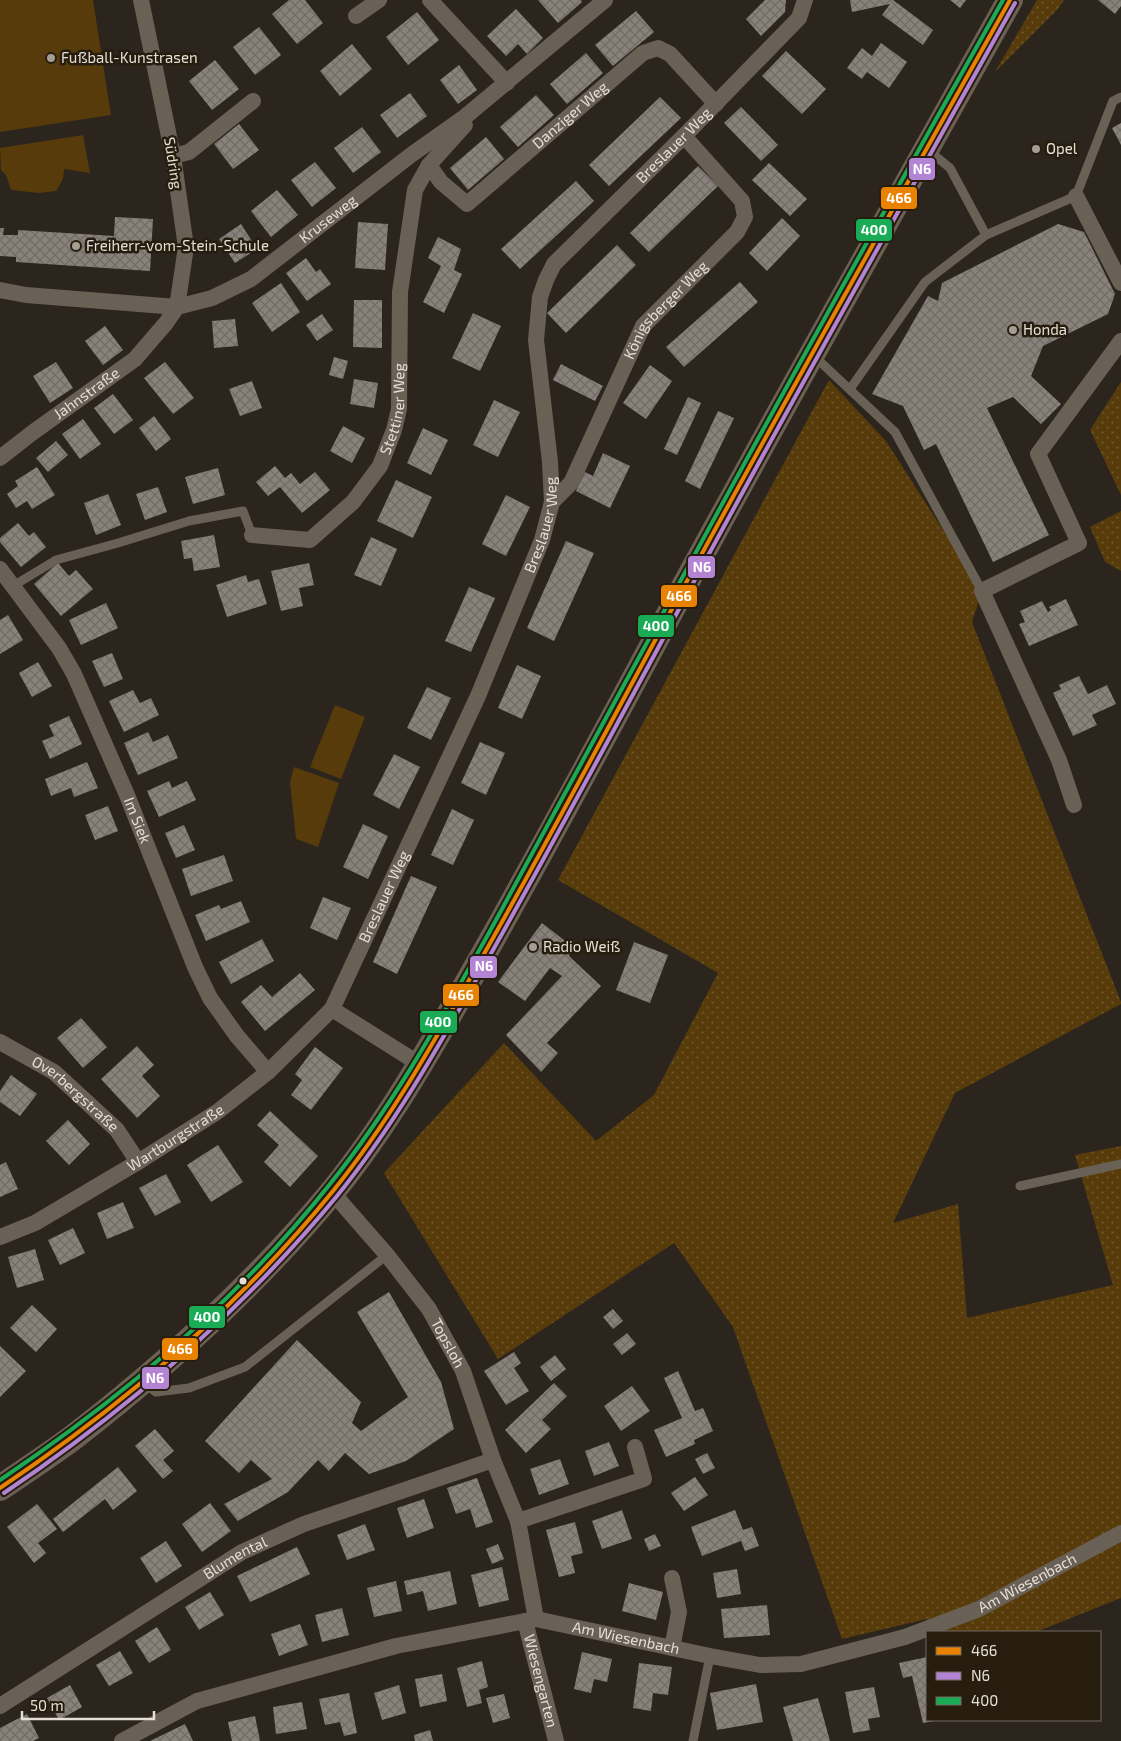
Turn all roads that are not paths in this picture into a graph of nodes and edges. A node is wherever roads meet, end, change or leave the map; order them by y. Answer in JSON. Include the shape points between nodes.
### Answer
{"nodes":[{"id":1,"x":141,"y":0,"type":"edge"},
{"id":2,"x":379,"y":0,"type":"edge"},
{"id":3,"x":430,"y":0,"type":"edge"},
{"id":4,"x":606,"y":0,"type":"edge"},
{"id":5,"x":805,"y":0,"type":"edge"},
{"id":6,"x":1010,"y":0,"type":"edge"},
{"id":7,"x":356,"y":16,"type":"dead end"},
{"id":8,"x":507,"y":83,"type":"junction"},
{"id":9,"x":1121,"y":97,"type":"edge"},
{"id":10,"x":253,"y":101,"type":"dead end"},
{"id":11,"x":716,"y":104,"type":"junction"},
{"id":12,"x":466,"y":116,"type":"junction"},
{"id":13,"x":684,"y":136,"type":"junction"},
{"id":14,"x":926,"y":149,"type":"junction"},
{"id":15,"x":173,"y":156,"type":"junction"},
{"id":16,"x":429,"y":165,"type":"junction"},
{"id":17,"x":1076,"y":196,"type":"junction"},
{"id":18,"x":986,"y":235,"type":"junction"},
{"id":19,"x":1121,"y":283,"type":"edge"},
{"id":20,"x":0,"y":290,"type":"edge"},
{"id":21,"x":177,"y":307,"type":"junction"},
{"id":22,"x":166,"y":324,"type":"joint"},
{"id":23,"x":1121,"y":341,"type":"edge"},
{"id":24,"x":813,"y":355,"type":"junction"},
{"id":25,"x":850,"y":389,"type":"junction"},
{"id":26,"x":0,"y":458,"type":"edge"},
{"id":27,"x":552,"y":502,"type":"junction"},
{"id":28,"x":252,"y":535,"type":"joint"},
{"id":29,"x":0,"y":569,"type":"edge"},
{"id":30,"x":13,"y":586,"type":"junction"},
{"id":31,"x":982,"y":591,"type":"junction"},
{"id":32,"x":1074,"y":805,"type":"dead end"},
{"id":33,"x":332,"y":1009,"type":"junction"},
{"id":34,"x":0,"y":1042,"type":"edge"},
{"id":35,"x":421,"y":1065,"type":"junction"},
{"id":36,"x":268,"y":1072,"type":"junction"},
{"id":37,"x":138,"y":1162,"type":"junction"},
{"id":38,"x":1121,"y":1164,"type":"edge"},
{"id":39,"x":1020,"y":1186,"type":"dead end"},
{"id":40,"x":332,"y":1192,"type":"junction"},
{"id":41,"x":0,"y":1237,"type":"edge"},
{"id":42,"x":387,"y":1255,"type":"junction"},
{"id":43,"x":142,"y":1382,"type":"junction"},
{"id":44,"x":635,"y":1447,"type":"dead end"},
{"id":45,"x":493,"y":1460,"type":"junction"},
{"id":46,"x":0,"y":1488,"type":"edge"},
{"id":47,"x":518,"y":1521,"type":"junction"},
{"id":48,"x":1121,"y":1533,"type":"edge"},
{"id":49,"x":672,"y":1578,"type":"dead end"},
{"id":50,"x":530,"y":1620,"type":"junction"},
{"id":51,"x":672,"y":1648,"type":"junction"},
{"id":52,"x":710,"y":1656,"type":"junction"},
{"id":53,"x":0,"y":1706,"type":"edge"},
{"id":54,"x":122,"y":1741,"type":"edge"},
{"id":55,"x":556,"y":1741,"type":"edge"},
{"id":56,"x":693,"y":1741,"type":"edge"}],
"edges":[{"from":1,"to":15,"type":"street","name":"Südring"},
{"from":2,"to":7,"type":"street"},
{"from":3,"to":8,"type":"street"},
{"from":4,"to":8,"type":"street","name":"Kruseweg"},
{"from":5,"to":11,"type":"street","name":"Breslauer Weg","via":[[799,18]]},
{"from":6,"to":14,"type":"main road"},
{"from":8,"to":12,"type":"street","name":"Kruseweg"},
{"from":9,"to":17,"type":"lane","via":[[1113,102]]},
{"from":10,"to":15,"type":"street","via":[[189,152]]},
{"from":11,"to":13,"type":"street","name":"Breslauer Weg"},
{"from":11,"to":16,"type":"street","name":"Danziger Weg","via":[[670,54],[658,48],[643,53],[467,204],[441,182]]},
{"from":12,"to":16,"type":"street","via":[[466,124]]},
{"from":12,"to":21,"type":"street","name":"Kruseweg","via":[[251,279],[212,298]]},
{"from":13,"to":27,"type":"street","name":"Breslauer Weg","via":[[554,264],[543,288],[536,340]]},
{"from":13,"to":27,"type":"street","name":"Königsberger Weg","via":[[742,201],[745,218],[737,232],[643,326],[571,483]]},
{"from":14,"to":18,"type":"lane","via":[[950,168]]},
{"from":14,"to":24,"type":"main road"},
{"from":15,"to":21,"type":"street","name":"Südring","via":[[186,248]]},
{"from":16,"to":28,"type":"street","name":"Stettiner Weg","via":[[415,190],[400,292],[399,409],[380,466],[353,502],[310,540]]},
{"from":17,"to":18,"type":"lane"},
{"from":17,"to":19,"type":"street"},
{"from":18,"to":25,"type":"lane","via":[[925,282]]},
{"from":20,"to":21,"type":"street","name":"Kruseweg"},
{"from":21,"to":22,"type":"street","name":"Südring"},
{"from":22,"to":26,"type":"street","name":"Jahnstraße","via":[[135,359]]},
{"from":23,"to":31,"type":"street","via":[[1038,454],[1079,543]]},
{"from":24,"to":25,"type":"lane"},
{"from":24,"to":35,"type":"main road"},
{"from":25,"to":31,"type":"lane","via":[[895,432]]},
{"from":27,"to":33,"type":"street","name":"Breslauer Weg","via":[[542,540],[478,696]]},
{"from":28,"to":30,"type":"lane","via":[[243,511],[189,521],[56,560]]},
{"from":29,"to":30,"type":"street","name":"Im Siek"},
{"from":30,"to":36,"type":"street","name":"Im Siek","via":[[74,674],[210,998]]},
{"from":31,"to":32,"type":"street","via":[[1059,760]]},
{"from":33,"to":35,"type":"street"},
{"from":33,"to":36,"type":"street","name":"Wartburgstraße"},
{"from":34,"to":37,"type":"street","name":"Overbergstraße","via":[[54,1072],[117,1130]]},
{"from":35,"to":40,"type":"main road"},
{"from":36,"to":37,"type":"street","name":"Wartburgstraße","via":[[217,1112]]},
{"from":37,"to":41,"type":"street","name":"Wartburgstraße","via":[[35,1223]]},
{"from":38,"to":39,"type":"lane"},
{"from":40,"to":42,"type":"street","name":"Topsloh"},
{"from":40,"to":43,"type":"main road","via":[[248,1286]]},
{"from":42,"to":43,"type":"lane","via":[[245,1367],[189,1388],[156,1392]]},
{"from":42,"to":45,"type":"street","name":"Topsloh","via":[[429,1310],[463,1371]]},
{"from":43,"to":46,"type":"main road","via":[[72,1438]]},
{"from":44,"to":47,"type":"street","via":[[644,1479]]},
{"from":45,"to":47,"type":"street","name":"Topsloh"},
{"from":45,"to":53,"type":"street","name":"Blumental","via":[[304,1524],[242,1552]]},
{"from":47,"to":50,"type":"street","name":"Topsloh"},
{"from":48,"to":52,"type":"street","name":"Am Wiesenbach","via":[[979,1609],[904,1637],[801,1664],[760,1665]]},
{"from":49,"to":51,"type":"street","via":[[679,1612]]},
{"from":50,"to":51,"type":"street","name":"Am Wiesenbach"},
{"from":50,"to":54,"type":"street","name":"Am Wiesenbach","via":[[396,1646],[197,1701]]},
{"from":50,"to":55,"type":"street","name":"Wiesengarten"},
{"from":51,"to":52,"type":"street","name":"Am Wiesenbach"},
{"from":52,"to":56,"type":"lane"}]}
